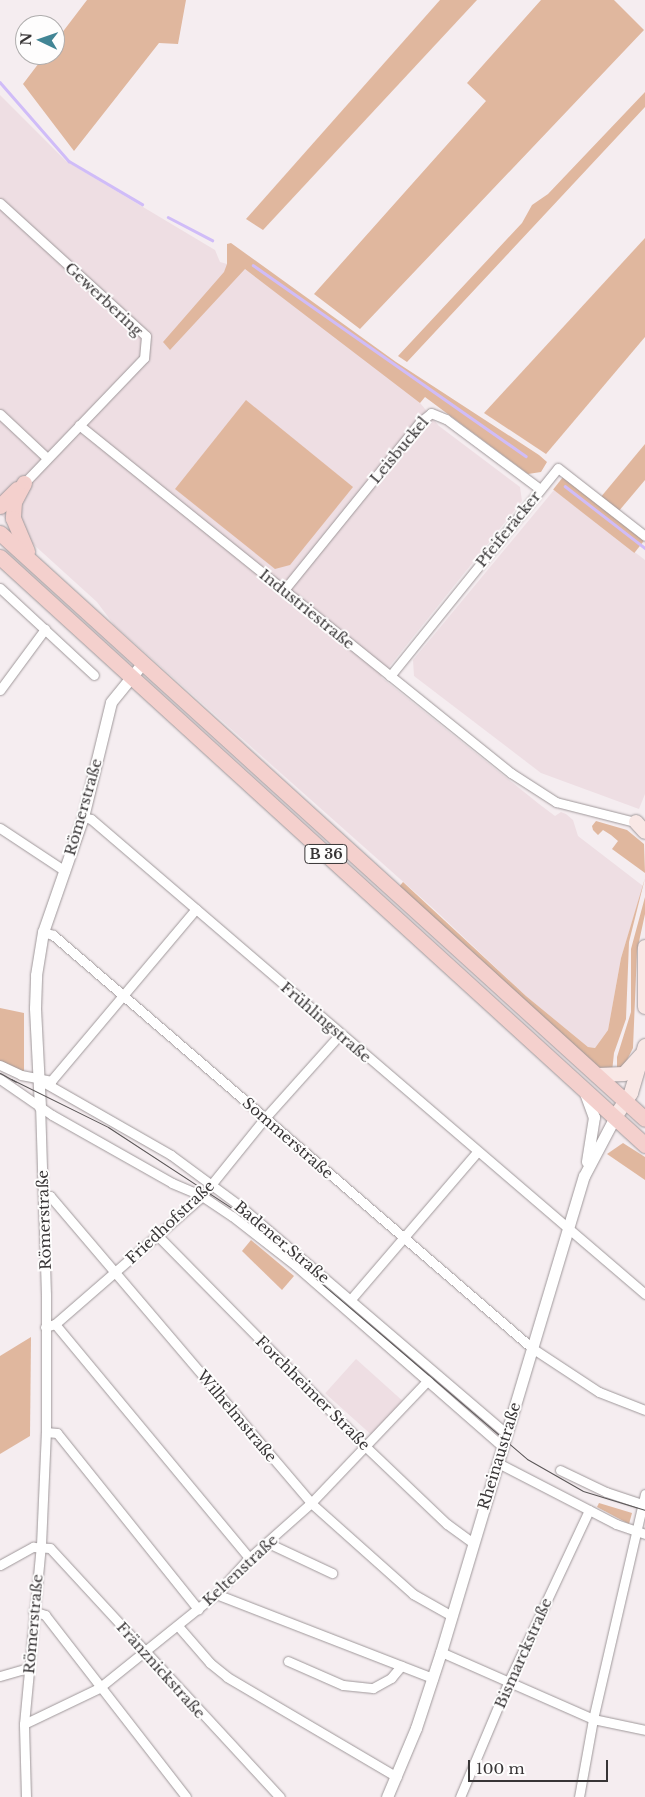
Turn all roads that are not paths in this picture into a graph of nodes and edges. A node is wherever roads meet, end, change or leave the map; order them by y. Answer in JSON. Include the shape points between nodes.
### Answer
{"nodes":[{"id":1,"x":0,"y":203,"type":"edge"},
{"id":2,"x":0,"y":414,"type":"edge"},
{"id":3,"x":78,"y":425,"type":"junction"},
{"id":4,"x":47,"y":458,"type":"junction"},
{"id":5,"x":24,"y":482,"type":"junction"},
{"id":6,"x":540,"y":489,"type":"junction"},
{"id":7,"x":0,"y":496,"type":"edge"},
{"id":8,"x":0,"y":506,"type":"edge"},
{"id":9,"x":0,"y":533,"type":"edge"},
{"id":10,"x":645,"y":536,"type":"edge"},
{"id":11,"x":0,"y":557,"type":"edge"},
{"id":12,"x":36,"y":566,"type":"junction"},
{"id":13,"x":0,"y":588,"type":"edge"},
{"id":14,"x":284,"y":590,"type":"junction"},
{"id":15,"x":45,"y":629,"type":"junction"},
{"id":16,"x":142,"y":664,"type":"junction"},
{"id":17,"x":94,"y":675,"type":"dead end"},
{"id":18,"x":390,"y":676,"type":"junction"},
{"id":19,"x":132,"y":678,"type":"junction"},
{"id":20,"x":0,"y":690,"type":"edge"},
{"id":21,"x":83,"y":817,"type":"junction"},
{"id":22,"x":643,"y":824,"type":"edge"},
{"id":23,"x":0,"y":828,"type":"edge"},
{"id":24,"x":65,"y":871,"type":"junction"},
{"id":25,"x":196,"y":909,"type":"junction"},
{"id":26,"x":43,"y":932,"type":"junction"},
{"id":27,"x":645,"y":947,"type":"edge"},
{"id":28,"x":125,"y":997,"type":"junction"},
{"id":29,"x":645,"y":1007,"type":"edge"},
{"id":30,"x":340,"y":1034,"type":"junction"},
{"id":31,"x":645,"y":1044,"type":"edge"},
{"id":32,"x":0,"y":1065,"type":"edge"},
{"id":33,"x":598,"y":1076,"type":"junction"},
{"id":34,"x":38,"y":1079,"type":"junction"},
{"id":35,"x":0,"y":1080,"type":"edge"},
{"id":36,"x":584,"y":1088,"type":"junction"},
{"id":37,"x":626,"y":1102,"type":"junction"},
{"id":38,"x":40,"y":1107,"type":"junction"},
{"id":39,"x":615,"y":1117,"type":"junction"},
{"id":40,"x":265,"y":1118,"type":"junction"},
{"id":41,"x":645,"y":1119,"type":"edge"},
{"id":42,"x":645,"y":1144,"type":"edge"},
{"id":43,"x":477,"y":1152,"type":"junction"},
{"id":44,"x":584,"y":1176,"type":"junction"},
{"id":45,"x":211,"y":1185,"type":"junction"},
{"id":46,"x":43,"y":1196,"type":"junction"},
{"id":47,"x":202,"y":1196,"type":"junction"},
{"id":48,"x":569,"y":1229,"type":"junction"},
{"id":49,"x":158,"y":1236,"type":"junction"},
{"id":50,"x":402,"y":1236,"type":"junction"},
{"id":51,"x":116,"y":1272,"type":"junction"},
{"id":52,"x":645,"y":1294,"type":"edge"},
{"id":53,"x":350,"y":1299,"type":"junction"},
{"id":54,"x":55,"y":1324,"type":"junction"},
{"id":55,"x":45,"y":1327,"type":"junction"},
{"id":56,"x":532,"y":1348,"type":"junction"},
{"id":57,"x":428,"y":1380,"type":"junction"},
{"id":58,"x":645,"y":1410,"type":"edge"},
{"id":59,"x":46,"y":1432,"type":"junction"},
{"id":60,"x":506,"y":1433,"type":"junction"},
{"id":61,"x":365,"y":1446,"type":"junction"},
{"id":62,"x":502,"y":1446,"type":"junction"},
{"id":63,"x":498,"y":1463,"type":"junction"},
{"id":64,"x":560,"y":1470,"type":"dead end"},
{"id":65,"x":645,"y":1494,"type":"edge"},
{"id":66,"x":311,"y":1503,"type":"junction"},
{"id":67,"x":643,"y":1504,"type":"edge"},
{"id":68,"x":589,"y":1510,"type":"junction"},
{"id":69,"x":635,"y":1532,"type":"junction"},
{"id":70,"x":645,"y":1534,"type":"edge"},
{"id":71,"x":268,"y":1542,"type":"junction"},
{"id":72,"x":473,"y":1543,"type":"junction"},
{"id":73,"x":41,"y":1545,"type":"junction"},
{"id":74,"x":249,"y":1558,"type":"junction"},
{"id":75,"x":0,"y":1565,"type":"edge"},
{"id":76,"x":332,"y":1573,"type":"dead end"},
{"id":77,"x":216,"y":1594,"type":"junction"},
{"id":78,"x":198,"y":1609,"type":"junction"},
{"id":79,"x":33,"y":1611,"type":"junction"},
{"id":80,"x":452,"y":1616,"type":"junction"},
{"id":81,"x":178,"y":1626,"type":"junction"},
{"id":82,"x":144,"y":1651,"type":"junction"},
{"id":83,"x":440,"y":1652,"type":"junction"},
{"id":84,"x":288,"y":1661,"type":"dead end"},
{"id":85,"x":400,"y":1666,"type":"junction"},
{"id":86,"x":28,"y":1668,"type":"junction"},
{"id":87,"x":0,"y":1676,"type":"edge"},
{"id":88,"x":432,"y":1678,"type":"junction"},
{"id":89,"x":508,"y":1683,"type":"junction"},
{"id":90,"x":100,"y":1688,"type":"junction"},
{"id":91,"x":593,"y":1719,"type":"junction"},
{"id":92,"x":24,"y":1724,"type":"junction"},
{"id":93,"x":645,"y":1730,"type":"edge"},
{"id":94,"x":397,"y":1776,"type":"junction"},
{"id":95,"x":26,"y":1797,"type":"edge"},
{"id":96,"x":186,"y":1797,"type":"edge"},
{"id":97,"x":280,"y":1797,"type":"edge"},
{"id":98,"x":387,"y":1797,"type":"edge"},
{"id":99,"x":460,"y":1797,"type":"edge"},
{"id":100,"x":579,"y":1797,"type":"edge"}],
"edges":[{"from":1,"to":3,"type":"street","name":"Gewerbering","via":[[146,336],[144,358]]},
{"from":2,"to":4,"type":"street"},
{"from":3,"to":4,"type":"street"},
{"from":3,"to":14,"type":"street","name":"Industriestraße"},
{"from":4,"to":5,"type":"street"},
{"from":5,"to":7,"type":"main road"},
{"from":5,"to":8,"type":"main road"},
{"from":5,"to":12,"type":"main road","via":[[14,502],[12,518],[17,535]]},
{"from":6,"to":10,"type":"street","name":"Pfeiferäcker","via":[[558,468]]},
{"from":6,"to":14,"type":"street","name":"Leisbuckel","via":[[446,419],[436,413],[428,414]]},
{"from":6,"to":18,"type":"street","name":"Pfeiferäcker"},
{"from":9,"to":12,"type":"main road","number":"B 36"},
{"from":11,"to":19,"type":"main road","number":"B 36"},
{"from":12,"to":16,"type":"main road","number":"B 36"},
{"from":13,"to":15,"type":"street"},
{"from":14,"to":18,"type":"street","name":"Industriestraße"},
{"from":15,"to":17,"type":"street"},
{"from":15,"to":20,"type":"street"},
{"from":16,"to":19,"type":"street","name":"Römerstraße"},
{"from":16,"to":33,"type":"main road","number":"B 36"},
{"from":18,"to":22,"type":"street","name":"Industriestraße","via":[[511,773],[556,802]]},
{"from":19,"to":21,"type":"street","name":"Römerstraße","via":[[111,702]]},
{"from":19,"to":36,"type":"main road","number":"B 36"},
{"from":21,"to":24,"type":"street","name":"Römerstraße"},
{"from":21,"to":25,"type":"street","name":"Frühlingstraße","via":[[91,819]]},
{"from":23,"to":24,"type":"street"},
{"from":24,"to":26,"type":"street","name":"Römerstraße"},
{"from":25,"to":28,"type":"street"},
{"from":25,"to":30,"type":"street","name":"Frühlingstraße"},
{"from":26,"to":28,"type":"street","name":"Sommerstraße","via":[[53,935]]},
{"from":26,"to":34,"type":"street","name":"Römerstraße","via":[[36,974]]},
{"from":27,"to":29,"type":"main road"},
{"from":28,"to":34,"type":"street","via":[[51,1081]]},
{"from":28,"to":40,"type":"street","name":"Sommerstraße"},
{"from":30,"to":40,"type":"street","name":"Friedhofstraße"},
{"from":30,"to":43,"type":"street","name":"Frühlingstraße"},
{"from":31,"to":33,"type":"main road","via":[[633,1068],[617,1076]]},
{"from":31,"to":37,"type":"main road","via":[[640,1071]]},
{"from":32,"to":34,"type":"street","name":"Badener Straße"},
{"from":33,"to":37,"type":"main road","number":"B 36"},
{"from":34,"to":38,"type":"street","name":"Römerstraße"},
{"from":34,"to":45,"type":"street","name":"Badener Straße","via":[[141,1137]]},
{"from":35,"to":38,"type":"street","name":"Badener Straße"},
{"from":36,"to":39,"type":"main road","number":"B 36"},
{"from":36,"to":44,"type":"street","via":[[594,1117]]},
{"from":37,"to":39,"type":"main road"},
{"from":37,"to":41,"type":"main road","number":"B 36"},
{"from":38,"to":46,"type":"street","name":"Römerstraße"},
{"from":38,"to":47,"type":"street","name":"Badener Straße","via":[[172,1183]]},
{"from":39,"to":42,"type":"main road","number":"B 36"},
{"from":39,"to":44,"type":"street","name":"Rheinaustraße"},
{"from":40,"to":45,"type":"street","name":"Friedhofstraße"},
{"from":40,"to":50,"type":"street","name":"Sommerstraße"},
{"from":43,"to":48,"type":"street","name":"Frühlingstraße"},
{"from":43,"to":50,"type":"street"},
{"from":44,"to":48,"type":"street","name":"Rheinaustraße"},
{"from":45,"to":47,"type":"street","name":"Friedhofstraße"},
{"from":45,"to":53,"type":"street","name":"Badener Straße"},
{"from":46,"to":51,"type":"street","name":"Wilhelmstraße","via":[[50,1196]]},
{"from":46,"to":55,"type":"street","name":"Römerstraße"},
{"from":47,"to":49,"type":"street","name":"Friedhofstraße"},
{"from":47,"to":57,"type":"street","name":"Badener Straße","via":[[294,1265]]},
{"from":48,"to":52,"type":"street","name":"Frühlingstraße"},
{"from":48,"to":56,"type":"street","name":"Rheinaustraße"},
{"from":49,"to":51,"type":"street","name":"Friedhofstraße"},
{"from":49,"to":61,"type":"street","name":"Forchheimer Straße"},
{"from":50,"to":53,"type":"street"},
{"from":50,"to":56,"type":"street","name":"Sommerstraße"},
{"from":51,"to":54,"type":"street","name":"Friedhofstraße"},
{"from":51,"to":66,"type":"street","name":"Wilhelmstraße"},
{"from":53,"to":60,"type":"street","name":"Badener Straße"},
{"from":54,"to":55,"type":"street","name":"Friedhofstraße"},
{"from":54,"to":74,"type":"street"},
{"from":55,"to":59,"type":"street","name":"Römerstraße"},
{"from":56,"to":58,"type":"street","name":"Sommerstraße","via":[[599,1392]]},
{"from":56,"to":60,"type":"street","name":"Rheinaustraße"},
{"from":57,"to":61,"type":"street","name":"Keltenstraße"},
{"from":57,"to":62,"type":"street","name":"Badener Straße"},
{"from":59,"to":73,"type":"street","name":"Römerstraße"},
{"from":59,"to":78,"type":"street","via":[[57,1434]]},
{"from":60,"to":62,"type":"street","name":"Rheinaustraße"},
{"from":61,"to":66,"type":"street","name":"Keltenstraße"},
{"from":61,"to":72,"type":"street","name":"Forchheimer Straße","via":[[446,1524]]},
{"from":62,"to":63,"type":"street","name":"Rheinaustraße"},
{"from":63,"to":68,"type":"street"},
{"from":63,"to":72,"type":"street","name":"Rheinaustraße"},
{"from":64,"to":67,"type":"street","via":[[606,1492]]},
{"from":65,"to":67,"type":"street"},
{"from":66,"to":71,"type":"street","name":"Keltenstraße"},
{"from":66,"to":80,"type":"street","name":"Wilhelmstraße","via":[[413,1594]]},
{"from":67,"to":69,"type":"street"},
{"from":68,"to":69,"type":"street"},
{"from":68,"to":89,"type":"street","name":"Bismarckstraße"},
{"from":69,"to":70,"type":"street"},
{"from":69,"to":91,"type":"street"},
{"from":71,"to":74,"type":"street","name":"Keltenstraße"},
{"from":71,"to":76,"type":"street"},
{"from":72,"to":80,"type":"street","name":"Rheinaustraße"},
{"from":73,"to":75,"type":"street"},
{"from":73,"to":79,"type":"street","name":"Römerstraße"},
{"from":73,"to":82,"type":"street","name":"Fränznickstraße","via":[[50,1548]]},
{"from":74,"to":77,"type":"street","name":"Keltenstraße"},
{"from":77,"to":78,"type":"street","name":"Keltenstraße"},
{"from":77,"to":85,"type":"street"},
{"from":78,"to":81,"type":"street","name":"Keltenstraße"},
{"from":79,"to":86,"type":"street","name":"Römerstraße"},
{"from":79,"to":90,"type":"street","via":[[45,1615]]},
{"from":80,"to":83,"type":"street","name":"Rheinaustraße"},
{"from":81,"to":82,"type":"street","name":"Keltenstraße"},
{"from":81,"to":94,"type":"street","via":[[227,1678]]},
{"from":82,"to":90,"type":"street","name":"Keltenstraße"},
{"from":82,"to":97,"type":"street","name":"Fränznickstraße"},
{"from":83,"to":88,"type":"street","name":"Rheinaustraße"},
{"from":83,"to":89,"type":"street"},
{"from":84,"to":85,"type":"street","via":[[343,1685],[373,1688],[391,1678]]},
{"from":85,"to":88,"type":"street"},
{"from":86,"to":87,"type":"street"},
{"from":86,"to":92,"type":"street","name":"Römerstraße"},
{"from":88,"to":94,"type":"street","name":"Rheinaustraße"},
{"from":89,"to":91,"type":"street"},
{"from":89,"to":99,"type":"street","name":"Bismarckstraße"},
{"from":90,"to":92,"type":"street","name":"Keltenstraße"},
{"from":90,"to":96,"type":"street"},
{"from":91,"to":93,"type":"street"},
{"from":91,"to":100,"type":"street"},
{"from":92,"to":95,"type":"street","name":"Römerstraße"},
{"from":94,"to":98,"type":"street","name":"Rheinaustraße"}]}
